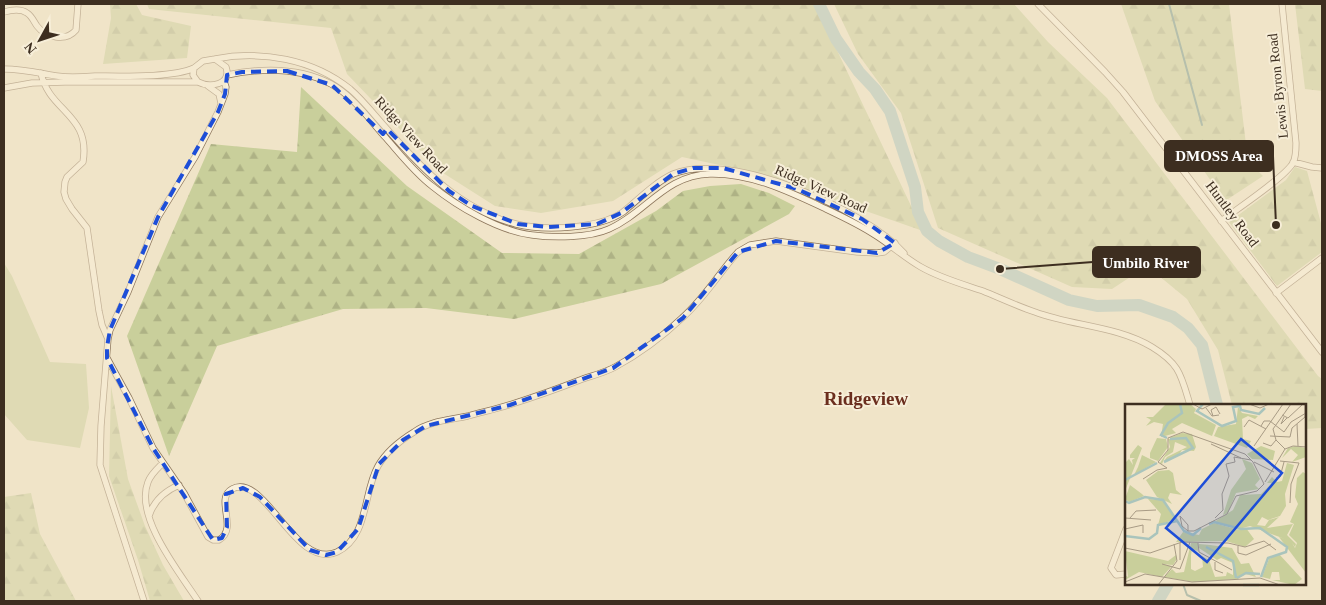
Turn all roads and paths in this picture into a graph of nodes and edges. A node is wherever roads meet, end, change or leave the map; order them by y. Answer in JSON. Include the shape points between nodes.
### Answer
{"nodes":[{"id":1,"x":20,"y":4,"type":"edge"},
{"id":2,"x":78,"y":4,"type":"edge"},
{"id":3,"x":1038,"y":4,"type":"edge"},
{"id":4,"x":1282,"y":4,"type":"edge"},
{"id":5,"x":13,"y":10,"type":"junction"},
{"id":6,"x":4,"y":12,"type":"edge"},
{"id":7,"x":215,"y":59,"type":"junction"},
{"id":8,"x":194,"y":68,"type":"junction"},
{"id":9,"x":4,"y":69,"type":"edge"},
{"id":10,"x":41,"y":73,"type":"junction"},
{"id":11,"x":226,"y":78,"type":"junction"},
{"id":12,"x":198,"y":82,"type":"junction"},
{"id":13,"x":43,"y":83,"type":"junction"},
{"id":14,"x":204,"y":84,"type":"junction"},
{"id":15,"x":4,"y":88,"type":"edge"},
{"id":16,"x":221,"y":103,"type":"junction"},
{"id":17,"x":385,"y":132,"type":"junction"},
{"id":18,"x":1294,"y":162,"type":"junction"},
{"id":19,"x":1322,"y":168,"type":"edge"},
{"id":20,"x":1221,"y":221,"type":"junction"},
{"id":21,"x":894,"y":246,"type":"junction"},
{"id":22,"x":1322,"y":258,"type":"edge"},
{"id":23,"x":1276,"y":293,"type":"junction"},
{"id":24,"x":108,"y":339,"type":"junction"},
{"id":25,"x":1322,"y":352,"type":"edge"},
{"id":26,"x":107,"y":358,"type":"junction"},
{"id":27,"x":1189,"y":402,"type":"edge"},
{"id":28,"x":163,"y":464,"type":"junction"},
{"id":29,"x":179,"y":485,"type":"junction"},
{"id":30,"x":149,"y":516,"type":"junction"},
{"id":31,"x":1125,"y":532,"type":"edge"},
{"id":32,"x":1125,"y":574,"type":"edge"},
{"id":33,"x":144,"y":601,"type":"edge"},
{"id":34,"x":198,"y":601,"type":"edge"}],
"edges":[{"from":1,"to":5,"type":"street"},
{"from":2,"to":5,"type":"street","via":[[76,30],[62,38],[43,32],[27,13]]},
{"from":3,"to":20,"type":"street","name":"Huntley Road","via":[[1123,92]]},
{"from":4,"to":18,"type":"street","name":"Lewis Byron Road","via":[[1296,143]]},
{"from":5,"to":6,"type":"street"},
{"from":7,"to":8,"type":"street","name":"Ridge View Road","via":[[206,60]]},
{"from":7,"to":11,"type":"street","via":[[226,67]]},
{"from":7,"to":17,"type":"street","name":"Ridge View Road","via":[[266,57],[317,69],[350,89]]},
{"from":8,"to":10,"type":"street","name":"Ridge View Road","via":[[168,74],[76,77]]},
{"from":8,"to":12,"type":"street","via":[[193,74]]},
{"from":9,"to":10,"type":"street","name":"Ridge View Road"},
{"from":10,"to":13,"type":"street"},
{"from":11,"to":14,"type":"street","name":"Ridge View Road","via":[[218,84]]},
{"from":11,"to":16,"type":"street"},
{"from":11,"to":17,"type":"street","name":"Ridge View Road","via":[[242,72],[267,70],[315,77],[342,92]]},
{"from":12,"to":13,"type":"street","name":"Ridge View Road"},
{"from":12,"to":14,"type":"street","name":"Ridge View Road"},
{"from":13,"to":15,"type":"street","name":"Ridge View Road"},
{"from":13,"to":24,"type":"street","via":[[76,122],[83,137],[83,162],[67,177],[64,192],[87,228],[99,311]]},
{"from":14,"to":16,"type":"street","via":[[216,91]]},
{"from":16,"to":24,"type":"street","via":[[195,157],[158,216]]},
{"from":17,"to":21,"type":"street","name":"Ridge View Road","via":[[449,191],[472,206],[518,224],[542,227],[597,224],[621,213],[673,174],[693,168],[723,168],[797,189],[862,219]]},
{"from":17,"to":21,"type":"street","name":"Ridge View Road","via":[[408,164],[432,186],[489,221],[530,235],[575,235],[608,229],[675,183],[710,174],[738,176],[780,189],[855,223]]},
{"from":18,"to":19,"type":"street"},
{"from":18,"to":20,"type":"street"},
{"from":20,"to":23,"type":"street","name":"Huntley Road"},
{"from":21,"to":27,"type":"street","name":"Ridge View Road","via":[[910,260],[934,273],[1037,313],[1143,342],[1174,365],[1183,378]]},
{"from":21,"to":29,"type":"street","via":[[877,253],[776,241],[750,245],[738,252],[683,318],[651,344],[613,368],[510,405],[426,426],[403,440],[378,464],[358,530],[337,552],[326,555],[310,550],[260,497],[243,488],[235,488],[226,494],[225,534],[219,540],[213,540],[205,532]]},
{"from":22,"to":23,"type":"street"},
{"from":23,"to":25,"type":"street","name":"Huntley Road"},
{"from":24,"to":26,"type":"street"},
{"from":26,"to":28,"type":"street"},
{"from":26,"to":33,"type":"street","via":[[100,465]]},
{"from":28,"to":29,"type":"street"},
{"from":28,"to":30,"type":"street","via":[[148,482],[145,500]]},
{"from":29,"to":30,"type":"street","via":[[162,494]]},
{"from":30,"to":34,"type":"street"},
{"from":31,"to":32,"type":"street","via":[[1111,568],[1116,575]]}]}
